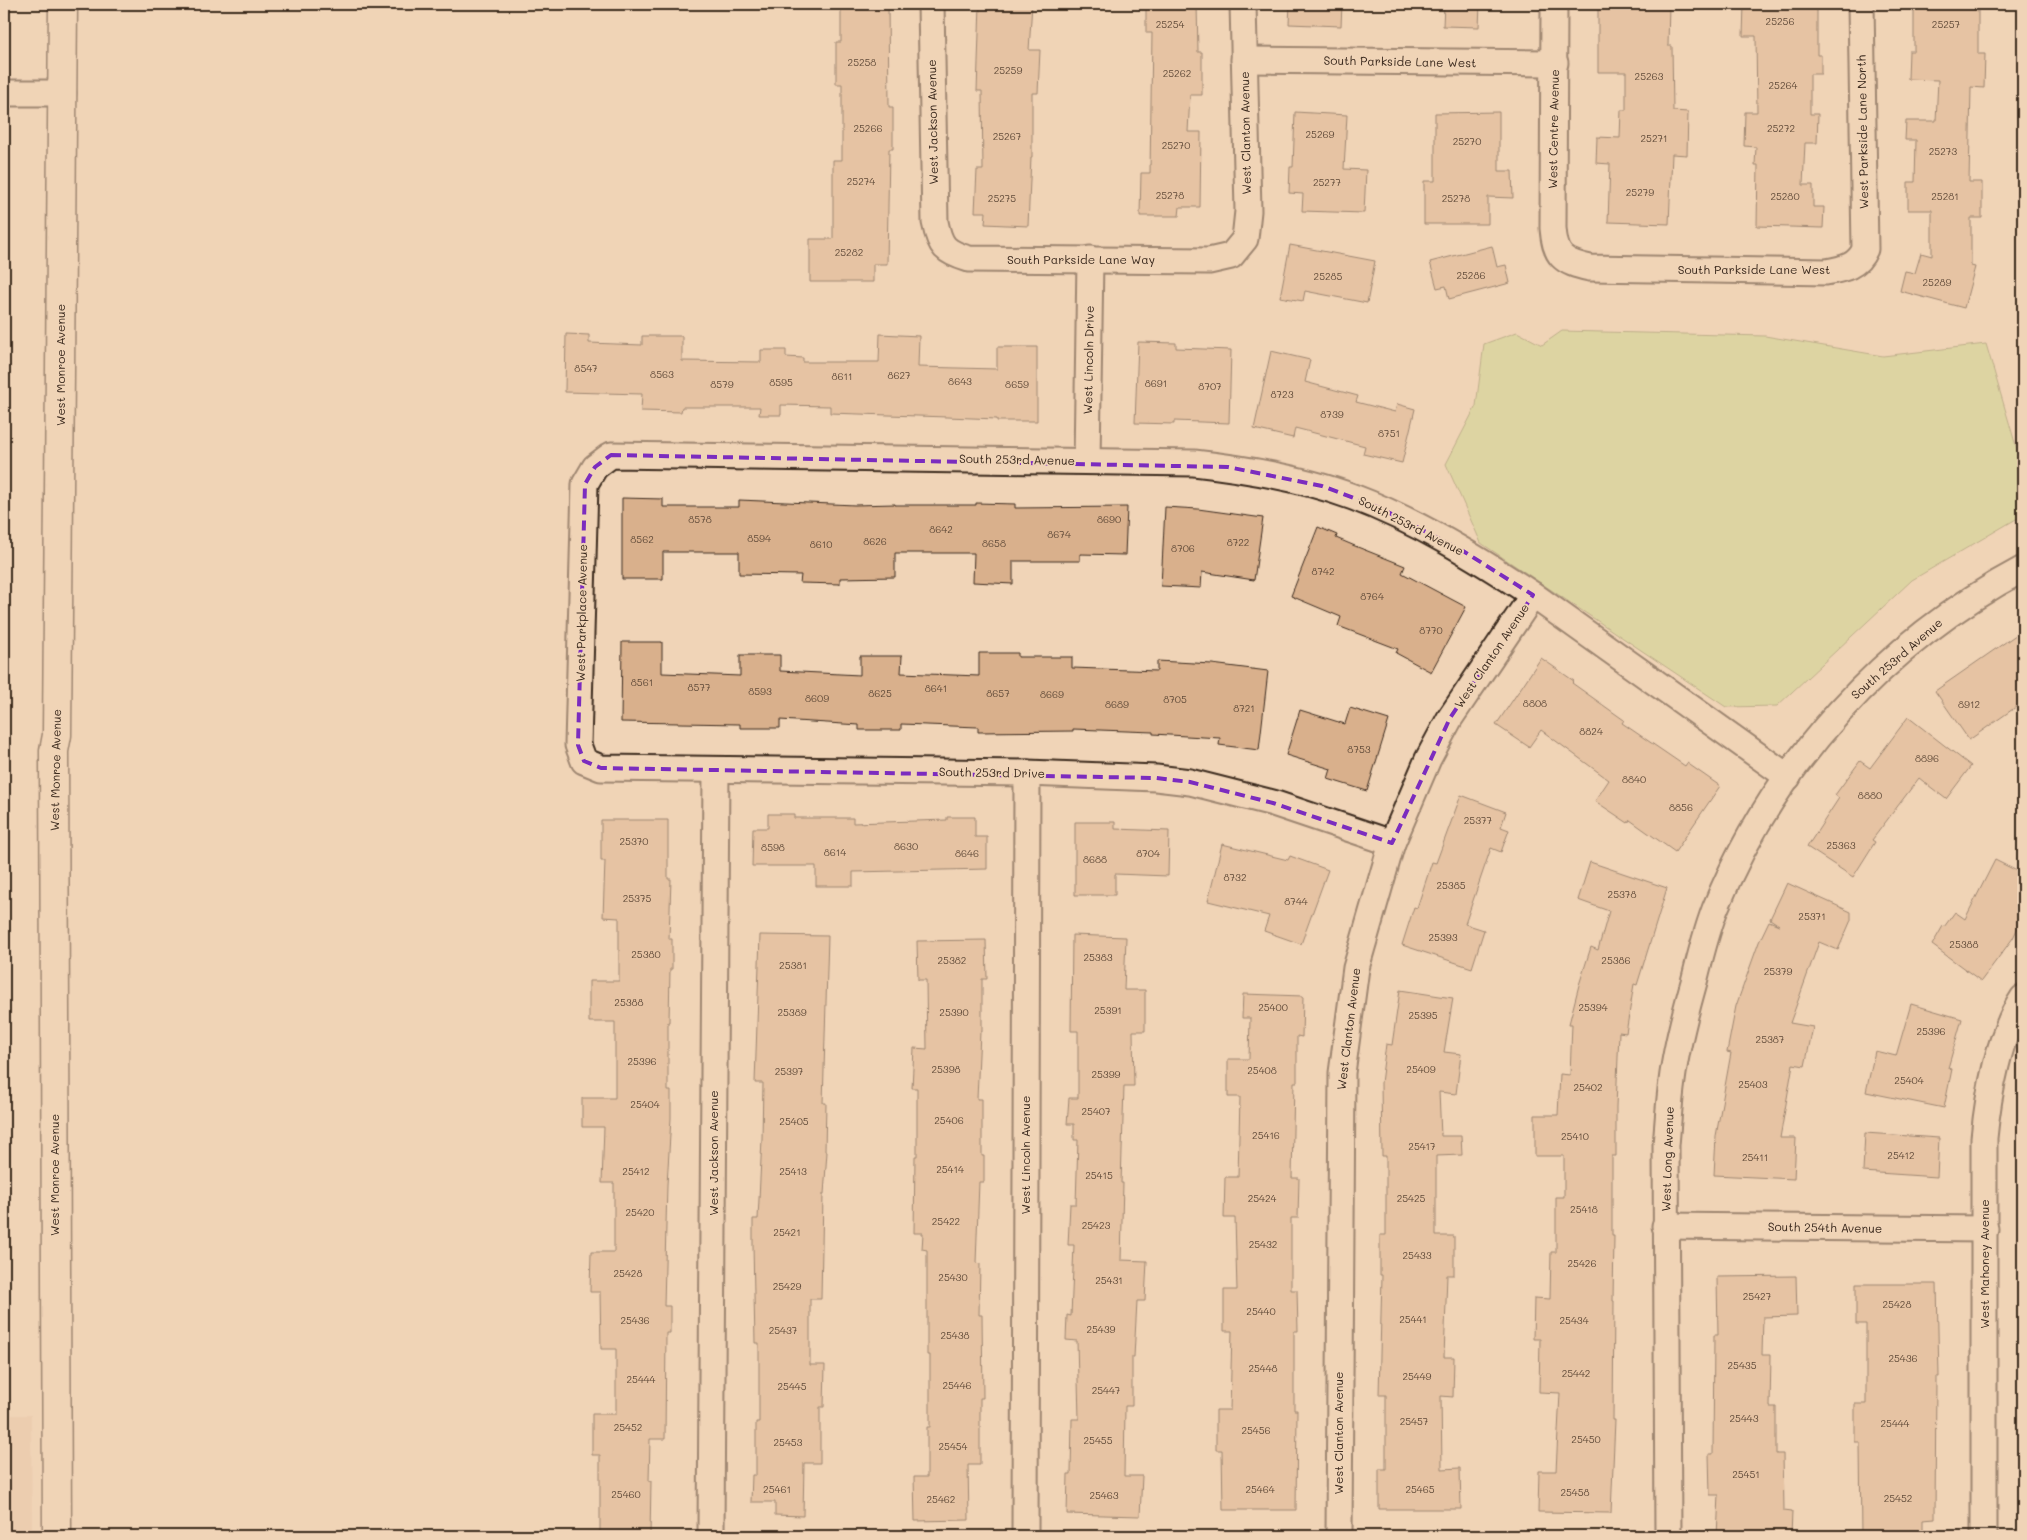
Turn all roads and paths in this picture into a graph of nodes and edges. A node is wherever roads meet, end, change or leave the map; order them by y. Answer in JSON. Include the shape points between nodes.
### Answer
{"nodes":[{"id":1,"x":64,"y":4,"type":"edge"},
{"id":2,"x":931,"y":4,"type":"edge"},
{"id":3,"x":1243,"y":4,"type":"edge"},
{"id":4,"x":1554,"y":4,"type":"edge"},
{"id":5,"x":1861,"y":4,"type":"edge"},
{"id":6,"x":1244,"y":60,"type":"junction"},
{"id":7,"x":1555,"y":63,"type":"junction"},
{"id":8,"x":4,"y":93,"type":"edge"},
{"id":9,"x":63,"y":93,"type":"junction"},
{"id":10,"x":939,"y":240,"type":"joint"},
{"id":11,"x":1558,"y":254,"type":"joint"},
{"id":12,"x":1231,"y":256,"type":"joint"},
{"id":13,"x":1090,"y":259,"type":"junction"},
{"id":14,"x":1861,"y":259,"type":"joint"},
{"id":15,"x":1087,"y":461,"type":"junction"},
{"id":16,"x":595,"y":467,"type":"joint"},
{"id":17,"x":2023,"y":569,"type":"edge"},
{"id":18,"x":1533,"y":595,"type":"junction"},
{"id":19,"x":584,"y":761,"type":"joint"},
{"id":20,"x":716,"y":770,"type":"junction"},
{"id":21,"x":1027,"y":773,"type":"junction"},
{"id":22,"x":1788,"y":777,"type":"junction"},
{"id":23,"x":1392,"y":843,"type":"junction"},
{"id":24,"x":2023,"y":998,"type":"edge"},
{"id":25,"x":1665,"y":1226,"type":"junction"},
{"id":26,"x":1985,"y":1229,"type":"junction"},
{"id":27,"x":57,"y":1536,"type":"edge"},
{"id":28,"x":713,"y":1536,"type":"edge"},
{"id":29,"x":1025,"y":1536,"type":"edge"},
{"id":30,"x":1339,"y":1536,"type":"edge"},
{"id":31,"x":1668,"y":1536,"type":"edge"},
{"id":32,"x":1984,"y":1536,"type":"edge"}],
"edges":[{"from":1,"to":9,"type":"main road","name":"West Monroe Avenue"},
{"from":2,"to":10,"type":"street","name":"West Jackson Avenue","via":[[934,204]]},
{"from":3,"to":6,"type":"street","name":"West Clanton Avenue"},
{"from":4,"to":7,"type":"street","name":"West Centre Avenue"},
{"from":5,"to":14,"type":"street","name":"West Parkside Lane North","via":[[1865,238]]},
{"from":6,"to":7,"type":"street","name":"South Parkside Lane West"},
{"from":6,"to":12,"type":"street","name":"West Clanton Avenue","via":[[1248,211],[1245,239]]},
{"from":7,"to":11,"type":"street","name":"West Centre Avenue","via":[[1553,228]]},
{"from":8,"to":9,"type":"street"},
{"from":9,"to":27,"type":"main road","name":"West Monroe Avenue","via":[[57,736],[54,751]]},
{"from":10,"to":13,"type":"street","name":"South Parkside Lane Way","via":[[950,254],[968,259]]},
{"from":11,"to":14,"type":"street","name":"South Parkside Lane West","via":[[1575,265],[1590,268],[1826,272],[1850,266]]},
{"from":12,"to":13,"type":"street","name":"South Parkside Lane Way","via":[[1209,261]]},
{"from":13,"to":15,"type":"street","name":"West Lincoln Drive"},
{"from":15,"to":16,"type":"street","name":"South 253rd Avenue","via":[[611,456]]},
{"from":15,"to":18,"type":"street","name":"South 253rd Avenue","via":[[1228,466],[1322,486],[1378,507],[1490,567]]},
{"from":16,"to":19,"type":"street","name":"West Parkplace Avenue","via":[[585,484],[578,745]]},
{"from":17,"to":22,"type":"street","name":"South 253rd Avenue","via":[[1938,621],[1864,686],[1821,732]]},
{"from":18,"to":22,"type":"street","name":"South 253rd Avenue"},
{"from":18,"to":23,"type":"street","name":"West Clanton Avenue","via":[[1450,718],[1428,759]]},
{"from":19,"to":20,"type":"street","name":"South 253rd Drive","via":[[601,768]]},
{"from":20,"to":21,"type":"street","name":"South 253rd Drive"},
{"from":20,"to":28,"type":"street","name":"West Jackson Avenue"},
{"from":21,"to":23,"type":"street","name":"South 253rd Drive","via":[[1190,782],[1273,803]]},
{"from":21,"to":29,"type":"street","name":"West Lincoln Avenue"},
{"from":22,"to":25,"type":"street","name":"West Long Avenue","via":[[1735,866],[1701,952],[1672,1081],[1666,1145]]},
{"from":23,"to":30,"type":"street","name":"West Clanton Avenue","via":[[1356,968],[1342,1073]]},
{"from":24,"to":26,"type":"street","name":"West Mahoney Avenue","via":[[1999,1054],[1988,1104],[1984,1138]]},
{"from":25,"to":26,"type":"street","name":"South 254th Avenue"},
{"from":25,"to":31,"type":"street","name":"West Long Avenue"},
{"from":26,"to":32,"type":"street","name":"West Mahoney Avenue"}]}
